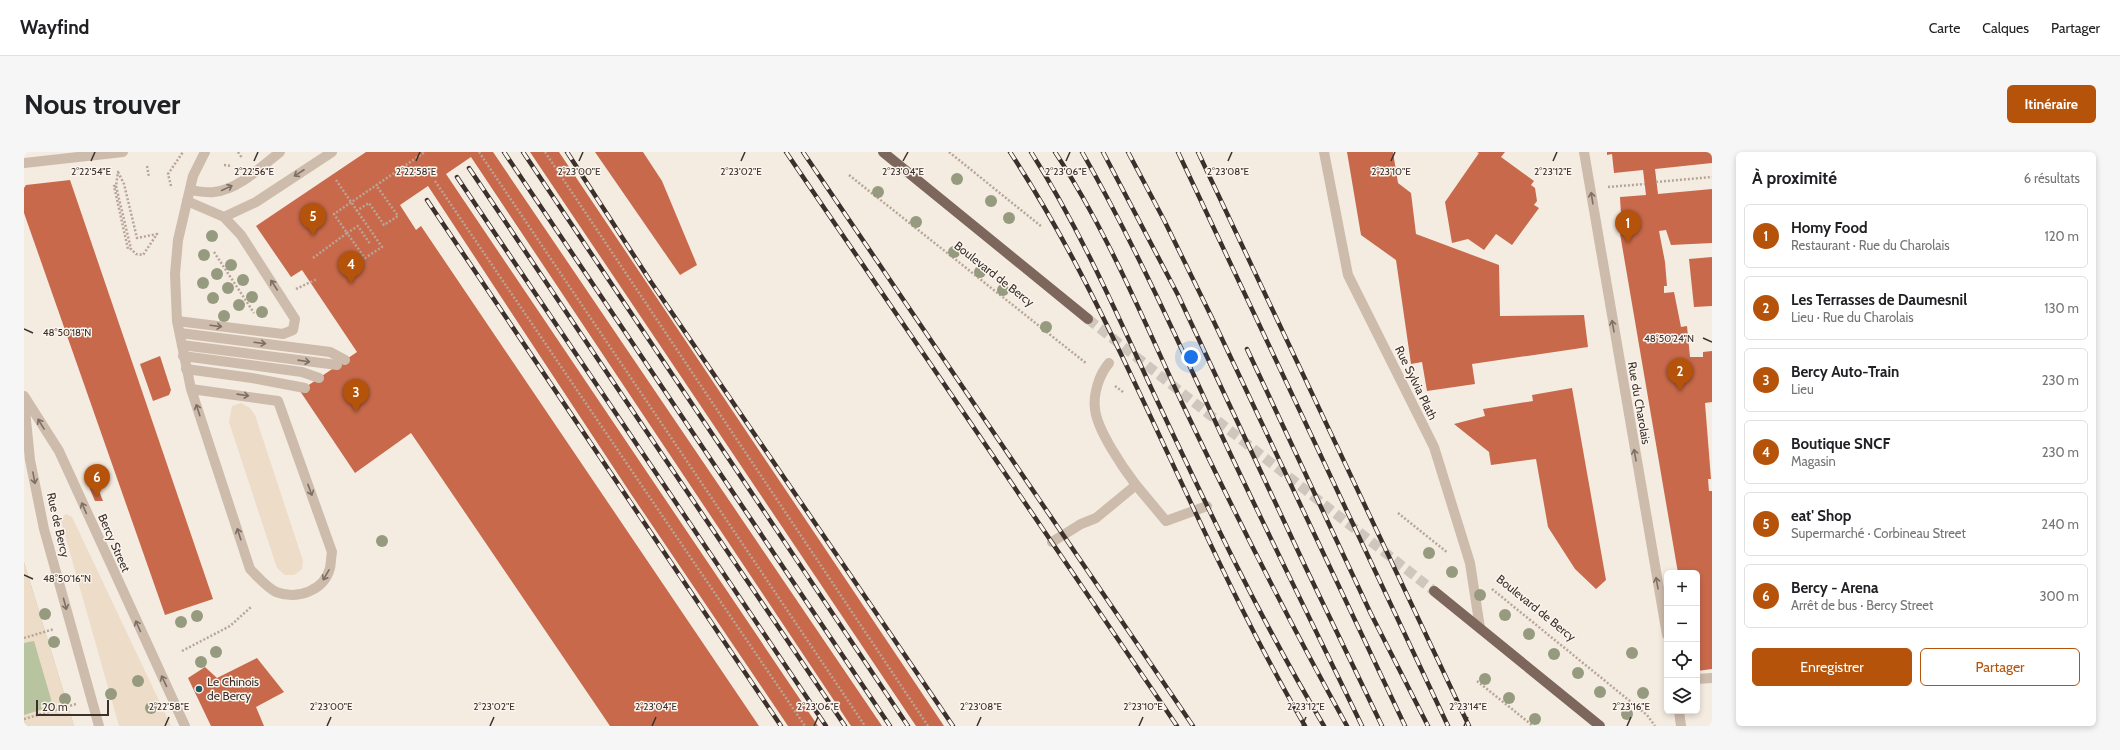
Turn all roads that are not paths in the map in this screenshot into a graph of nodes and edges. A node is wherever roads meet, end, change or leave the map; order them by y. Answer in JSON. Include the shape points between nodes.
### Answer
{"nodes":[{"id":1,"x":123,"y":152,"type":"edge"},
{"id":2,"x":205,"y":152,"type":"edge"},
{"id":3,"x":280,"y":152,"type":"edge"},
{"id":4,"x":332,"y":152,"type":"edge"},
{"id":5,"x":883,"y":152,"type":"edge"},
{"id":6,"x":1324,"y":152,"type":"edge"},
{"id":7,"x":1584,"y":152,"type":"edge"},
{"id":8,"x":24,"y":163,"type":"edge"},
{"id":9,"x":190,"y":190,"type":"junction"},
{"id":10,"x":187,"y":200,"type":"junction"},
{"id":11,"x":224,"y":217,"type":"junction"},
{"id":12,"x":1088,"y":319,"type":"tunnel mouth"},
{"id":13,"x":177,"y":321,"type":"junction"},
{"id":14,"x":180,"y":334,"type":"junction"},
{"id":15,"x":182,"y":345,"type":"junction"},
{"id":16,"x":183,"y":356,"type":"junction"},
{"id":17,"x":1109,"y":363,"type":"dead end"},
{"id":18,"x":186,"y":369,"type":"junction"},
{"id":19,"x":319,"y":378,"type":"dead end"},
{"id":20,"x":191,"y":388,"type":"junction"},
{"id":21,"x":305,"y":388,"type":"dead end"},
{"id":22,"x":24,"y":397,"type":"edge"},
{"id":23,"x":1136,"y":485,"type":"junction"},
{"id":24,"x":1207,"y":506,"type":"dead end"},
{"id":25,"x":1052,"y":542,"type":"dead end"},
{"id":26,"x":1434,"y":591,"type":"tunnel mouth"},
{"id":27,"x":1664,"y":618,"type":"edge"},
{"id":28,"x":1480,"y":628,"type":"junction"},
{"id":29,"x":1712,"y":678,"type":"edge"},
{"id":30,"x":1700,"y":679,"type":"edge"},
{"id":31,"x":1679,"y":714,"type":"edge"},
{"id":32,"x":99,"y":726,"type":"edge"},
{"id":33,"x":185,"y":726,"type":"edge"},
{"id":34,"x":1600,"y":726,"type":"edge"},
{"id":35,"x":1681,"y":726,"type":"edge"}],
"edges":[{"from":1,"to":8,"type":"street"},
{"from":2,"to":9,"type":"street","via":[[193,176]]},
{"from":9,"to":3,"type":"street","one_way":true,"via":[[224,190],[243,180]]},
{"from":4,"to":11,"type":"street","one_way":true,"via":[[256,202]]},
{"from":5,"to":12,"type":"main road","name":"Boulevard de Bercy"},
{"from":6,"to":28,"type":"street","name":"Rue Sylvia Plath","via":[[1348,275],[1434,447],[1471,572]]},
{"from":27,"to":7,"type":"street","name":"Rue du Charolais","one_way":true},
{"from":9,"to":10,"type":"street"},
{"from":10,"to":11,"type":"street"},
{"from":10,"to":13,"type":"street","via":[[177,246]]},
{"from":13,"to":11,"type":"street","one_way":true,"via":[[283,334],[293,330],[295,319],[291,312],[241,236]]},
{"from":13,"to":14,"type":"street"},
{"from":14,"to":15,"type":"street"},
{"from":14,"to":15,"type":"street","via":[[330,352],[341,362]]},
{"from":15,"to":16,"type":"street"},
{"from":16,"to":18,"type":"street"},
{"from":16,"to":19,"type":"street","via":[[302,372]]},
{"from":17,"to":23,"type":"street","via":[[1101,375],[1096,392],[1095,410],[1104,433]]},
{"from":18,"to":20,"type":"street"},
{"from":18,"to":21,"type":"street"},
{"from":20,"to":20,"type":"street","one_way":true,"via":[[278,401],[332,552],[330,568],[315,589],[294,596],[276,592],[267,587],[250,569]]},
{"from":22,"to":32,"type":"street","name":"Rue de Bercy","one_way":true,"via":[[30,460],[42,521]]},
{"from":33,"to":22,"type":"street","name":"Rue de Bercy","one_way":true,"via":[[59,452]]},
{"from":23,"to":24,"type":"street","via":[[1166,521]]},
{"from":23,"to":25,"type":"street","via":[[1096,518]]},
{"from":26,"to":28,"type":"main road"},
{"from":28,"to":34,"type":"main road"},
{"from":29,"to":30,"type":"street"},
{"from":31,"to":35,"type":"street"}]}
